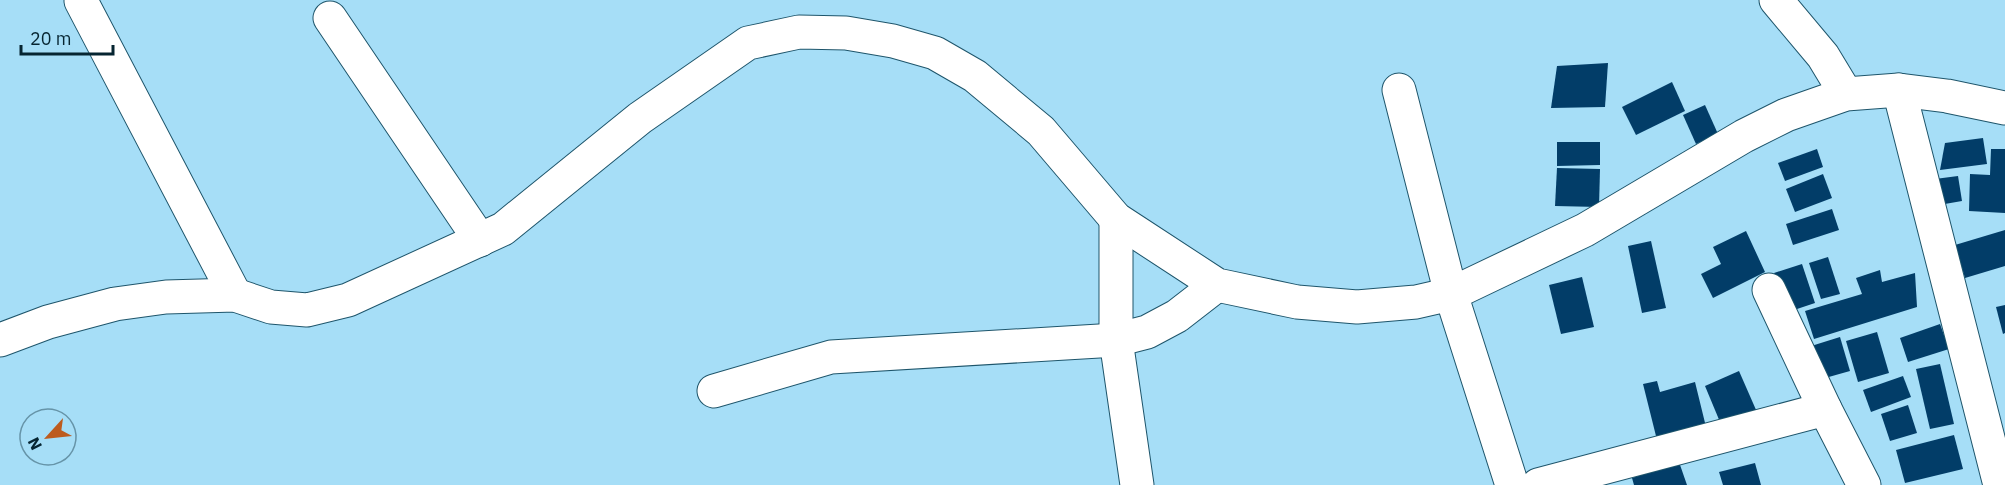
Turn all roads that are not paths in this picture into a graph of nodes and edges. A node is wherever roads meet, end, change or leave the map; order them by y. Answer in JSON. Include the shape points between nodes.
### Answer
{"nodes":[{"id":1,"x":1776,"y":0,"type":"edge"},
{"id":2,"x":81,"y":1,"type":"edge"},
{"id":3,"x":330,"y":18,"type":"dead end"},
{"id":4,"x":1399,"y":90,"type":"dead end"},
{"id":5,"x":1899,"y":90,"type":"junction"},
{"id":6,"x":1846,"y":94,"type":"junction"},
{"id":7,"x":2005,"y":108,"type":"edge"},
{"id":8,"x":1116,"y":219,"type":"junction"},
{"id":9,"x":480,"y":240,"type":"junction"},
{"id":10,"x":1217,"y":285,"type":"junction"},
{"id":11,"x":1769,"y":290,"type":"dead end"},
{"id":12,"x":1451,"y":294,"type":"junction"},
{"id":13,"x":235,"y":295,"type":"junction"},
{"id":14,"x":0,"y":340,"type":"edge"},
{"id":15,"x":1116,"y":340,"type":"junction"},
{"id":16,"x":714,"y":391,"type":"dead end"},
{"id":17,"x":1825,"y":408,"type":"junction"},
{"id":18,"x":1137,"y":485,"type":"edge"},
{"id":19,"x":1512,"y":485,"type":"edge"},
{"id":20,"x":1538,"y":485,"type":"edge"},
{"id":21,"x":1864,"y":485,"type":"edge"},
{"id":22,"x":2000,"y":485,"type":"edge"}],
"edges":[{"from":1,"to":6,"type":"street","via":[[1823,56]]},
{"from":2,"to":13,"type":"street"},
{"from":3,"to":9,"type":"street"},
{"from":4,"to":12,"type":"street"},
{"from":5,"to":6,"type":"street"},
{"from":5,"to":7,"type":"street"},
{"from":5,"to":22,"type":"street"},
{"from":6,"to":12,"type":"street","via":[[1786,115],[1744,136],[1585,230]]},
{"from":8,"to":9,"type":"street","via":[[1041,131],[975,76],[935,53],[893,41],[846,33],[799,32],[748,44],[640,118],[503,229]]},
{"from":8,"to":10,"type":"street"},
{"from":8,"to":15,"type":"street"},
{"from":9,"to":13,"type":"street","via":[[348,300],[307,310],[271,307]]},
{"from":10,"to":12,"type":"street","via":[[1296,302],[1357,307],[1416,302]]},
{"from":10,"to":15,"type":"street","via":[[1177,316],[1147,332]]},
{"from":11,"to":17,"type":"street"},
{"from":12,"to":19,"type":"street"},
{"from":13,"to":14,"type":"street","via":[[166,297],[115,304]]},
{"from":15,"to":16,"type":"street","via":[[831,357]]},
{"from":15,"to":18,"type":"street"},
{"from":17,"to":20,"type":"street"},
{"from":17,"to":21,"type":"street"}]}
